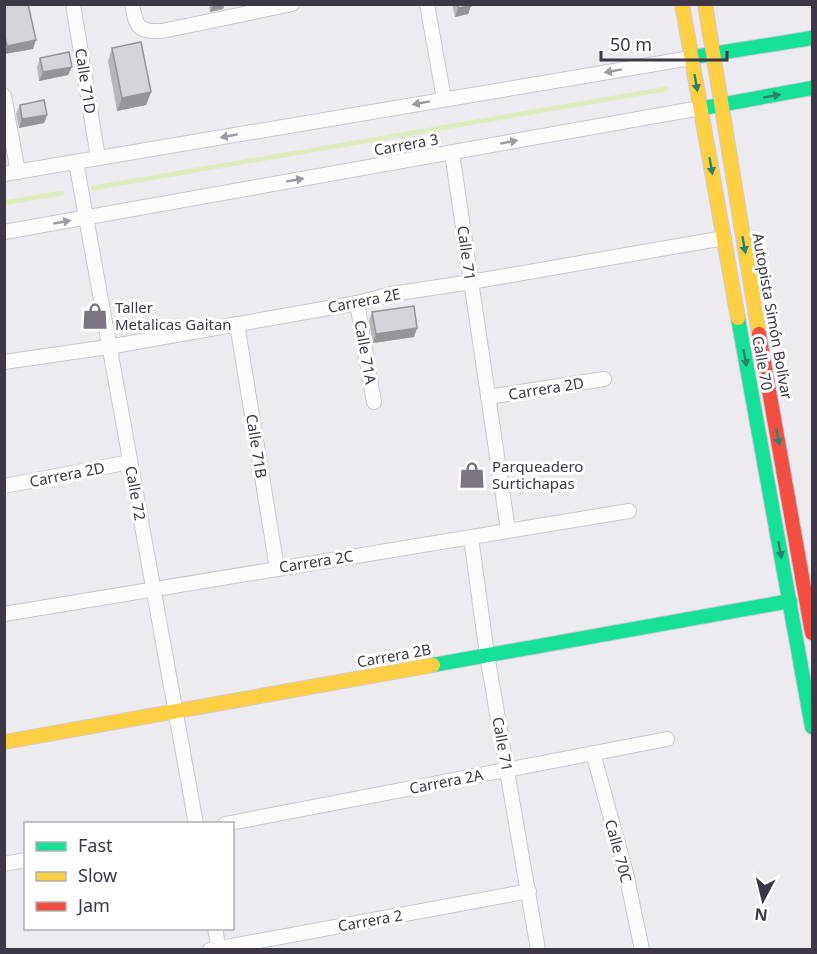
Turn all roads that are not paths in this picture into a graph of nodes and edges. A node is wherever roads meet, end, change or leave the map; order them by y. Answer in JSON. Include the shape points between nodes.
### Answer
{"nodes":[{"id":1,"x":73,"y":4,"type":"edge"},
{"id":2,"x":132,"y":4,"type":"edge"},
{"id":3,"x":292,"y":4,"type":"edge"},
{"id":4,"x":427,"y":4,"type":"edge"},
{"id":5,"x":682,"y":4,"type":"edge"},
{"id":6,"x":705,"y":4,"type":"edge"},
{"id":7,"x":813,"y":38,"type":"edge"},
{"id":8,"x":713,"y":54,"type":"junction"},
{"id":9,"x":692,"y":58,"type":"junction"},
{"id":10,"x":813,"y":88,"type":"edge"},
{"id":11,"x":4,"y":96,"type":"edge"},
{"id":12,"x":444,"y":99,"type":"junction"},
{"id":13,"x":721,"y":105,"type":"junction"},
{"id":14,"x":700,"y":108,"type":"junction"},
{"id":15,"x":452,"y":153,"type":"junction"},
{"id":16,"x":98,"y":158,"type":"junction"},
{"id":17,"x":76,"y":162,"type":"junction"},
{"id":18,"x":11,"y":173,"type":"edge"},
{"id":19,"x":86,"y":218,"type":"junction"},
{"id":20,"x":4,"y":232,"type":"edge"},
{"id":21,"x":724,"y":238,"type":"junction"},
{"id":22,"x":471,"y":282,"type":"junction"},
{"id":23,"x":357,"y":303,"type":"junction"},
{"id":24,"x":237,"y":324,"type":"junction"},
{"id":25,"x":108,"y":346,"type":"junction"},
{"id":26,"x":4,"y":362,"type":"edge"},
{"id":27,"x":604,"y":379,"type":"dead end"},
{"id":28,"x":488,"y":397,"type":"junction"},
{"id":29,"x":374,"y":402,"type":"dead end"},
{"id":30,"x":130,"y":462,"type":"junction"},
{"id":31,"x":4,"y":486,"type":"edge"},
{"id":32,"x":628,"y":511,"type":"dead end"},
{"id":33,"x":508,"y":531,"type":"junction"},
{"id":34,"x":471,"y":537,"type":"junction"},
{"id":35,"x":277,"y":568,"type":"junction"},
{"id":36,"x":154,"y":590,"type":"junction"},
{"id":37,"x":790,"y":601,"type":"junction"},
{"id":38,"x":4,"y":614,"type":"edge"},
{"id":39,"x":813,"y":633,"type":"edge"},
{"id":40,"x":488,"y":655,"type":"junction"},
{"id":41,"x":176,"y":711,"type":"junction"},
{"id":42,"x":813,"y":727,"type":"edge"},
{"id":43,"x":668,"y":739,"type":"dead end"},
{"id":44,"x":4,"y":742,"type":"edge"},
{"id":45,"x":593,"y":753,"type":"junction"},
{"id":46,"x":507,"y":770,"type":"junction"},
{"id":47,"x":196,"y":822,"type":"edge"},
{"id":48,"x":234,"y":822,"type":"edge"},
{"id":49,"x":24,"y":860,"type":"edge"},
{"id":50,"x":4,"y":864,"type":"edge"},
{"id":51,"x":529,"y":891,"type":"junction"},
{"id":52,"x":215,"y":930,"type":"edge"},
{"id":53,"x":216,"y":949,"type":"edge"},
{"id":54,"x":538,"y":950,"type":"edge"},
{"id":55,"x":642,"y":950,"type":"edge"}],
"edges":[{"from":1,"to":16,"type":"street","name":"Calle 71D"},
{"from":2,"to":3,"type":"street","via":[[139,28],[147,32]]},
{"from":4,"to":12,"type":"street"},
{"from":5,"to":9,"type":"main road","name":"Calle 70"},
{"from":6,"to":8,"type":"main road","name":"Autopista Simón Bolívar"},
{"from":7,"to":8,"type":"main road"},
{"from":8,"to":9,"type":"main road"},
{"from":8,"to":13,"type":"main road","name":"Autopista Simón Bolívar"},
{"from":9,"to":12,"type":"street","one_way":true},
{"from":9,"to":14,"type":"main road","name":"Calle 70","one_way":true},
{"from":13,"to":10,"type":"main road","name":"Carrera 3","one_way":true},
{"from":11,"to":18,"type":"street"},
{"from":12,"to":16,"type":"street","one_way":true},
{"from":13,"to":14,"type":"main road","name":"Carrera 3"},
{"from":13,"to":39,"type":"main road","name":"Autopista Simón Bolívar","one_way":true},
{"from":15,"to":14,"type":"street","name":"Carrera 3","one_way":true},
{"from":14,"to":21,"type":"main road","name":"Calle 70","one_way":true},
{"from":19,"to":15,"type":"street","name":"Carrera 3","one_way":true},
{"from":15,"to":22,"type":"street","name":"Calle 71"},
{"from":16,"to":17,"type":"street"},
{"from":17,"to":18,"type":"street"},
{"from":17,"to":19,"type":"street","name":"Calle 72"},
{"from":20,"to":19,"type":"street","name":"Carrera 3","one_way":true},
{"from":19,"to":25,"type":"street","name":"Calle 72"},
{"from":21,"to":22,"type":"street","name":"Carrera 2E"},
{"from":21,"to":37,"type":"main road","name":"Calle 70","one_way":true},
{"from":22,"to":23,"type":"street","name":"Carrera 2E"},
{"from":22,"to":28,"type":"street","name":"Calle 71"},
{"from":23,"to":24,"type":"street","name":"Carrera 2E"},
{"from":23,"to":29,"type":"street","name":"Calle 71A"},
{"from":24,"to":25,"type":"street","name":"Carrera 2E"},
{"from":24,"to":35,"type":"street","name":"Calle 71B"},
{"from":25,"to":26,"type":"street","name":"Carrera 2E"},
{"from":25,"to":30,"type":"street","name":"Calle 72"},
{"from":27,"to":28,"type":"street","name":"Carrera 2D"},
{"from":28,"to":33,"type":"street","name":"Calle 71"},
{"from":30,"to":31,"type":"street","name":"Carrera 2D"},
{"from":30,"to":36,"type":"street","name":"Calle 72"},
{"from":32,"to":33,"type":"street","name":"Carrera 2C"},
{"from":33,"to":34,"type":"street","name":"Carrera 2C"},
{"from":34,"to":35,"type":"street","name":"Carrera 2C"},
{"from":34,"to":40,"type":"street","name":"Calle 71"},
{"from":35,"to":36,"type":"street","name":"Carrera 2C"},
{"from":36,"to":38,"type":"street","name":"Carrera 2C"},
{"from":36,"to":41,"type":"street","name":"Calle 72"},
{"from":37,"to":40,"type":"main road","name":"Carrera 2B"},
{"from":37,"to":42,"type":"main road","name":"Calle 70"},
{"from":40,"to":41,"type":"main road","name":"Carrera 2B"},
{"from":40,"to":46,"type":"street","name":"Calle 71"},
{"from":41,"to":44,"type":"main road","name":"Carrera 2B"},
{"from":41,"to":47,"type":"street","name":"Calle 72"},
{"from":43,"to":45,"type":"street","name":"Carrera 2A"},
{"from":45,"to":46,"type":"street","name":"Carrera 2A"},
{"from":45,"to":55,"type":"street","name":"Calle 70C","via":[[626,873]]},
{"from":46,"to":48,"type":"street","name":"Carrera 2A"},
{"from":46,"to":51,"type":"street","name":"Calle 71"},
{"from":49,"to":50,"type":"street"},
{"from":51,"to":53,"type":"street","name":"Carrera 2"},
{"from":51,"to":54,"type":"street","name":"Calle 71"},
{"from":52,"to":53,"type":"street"}]}
